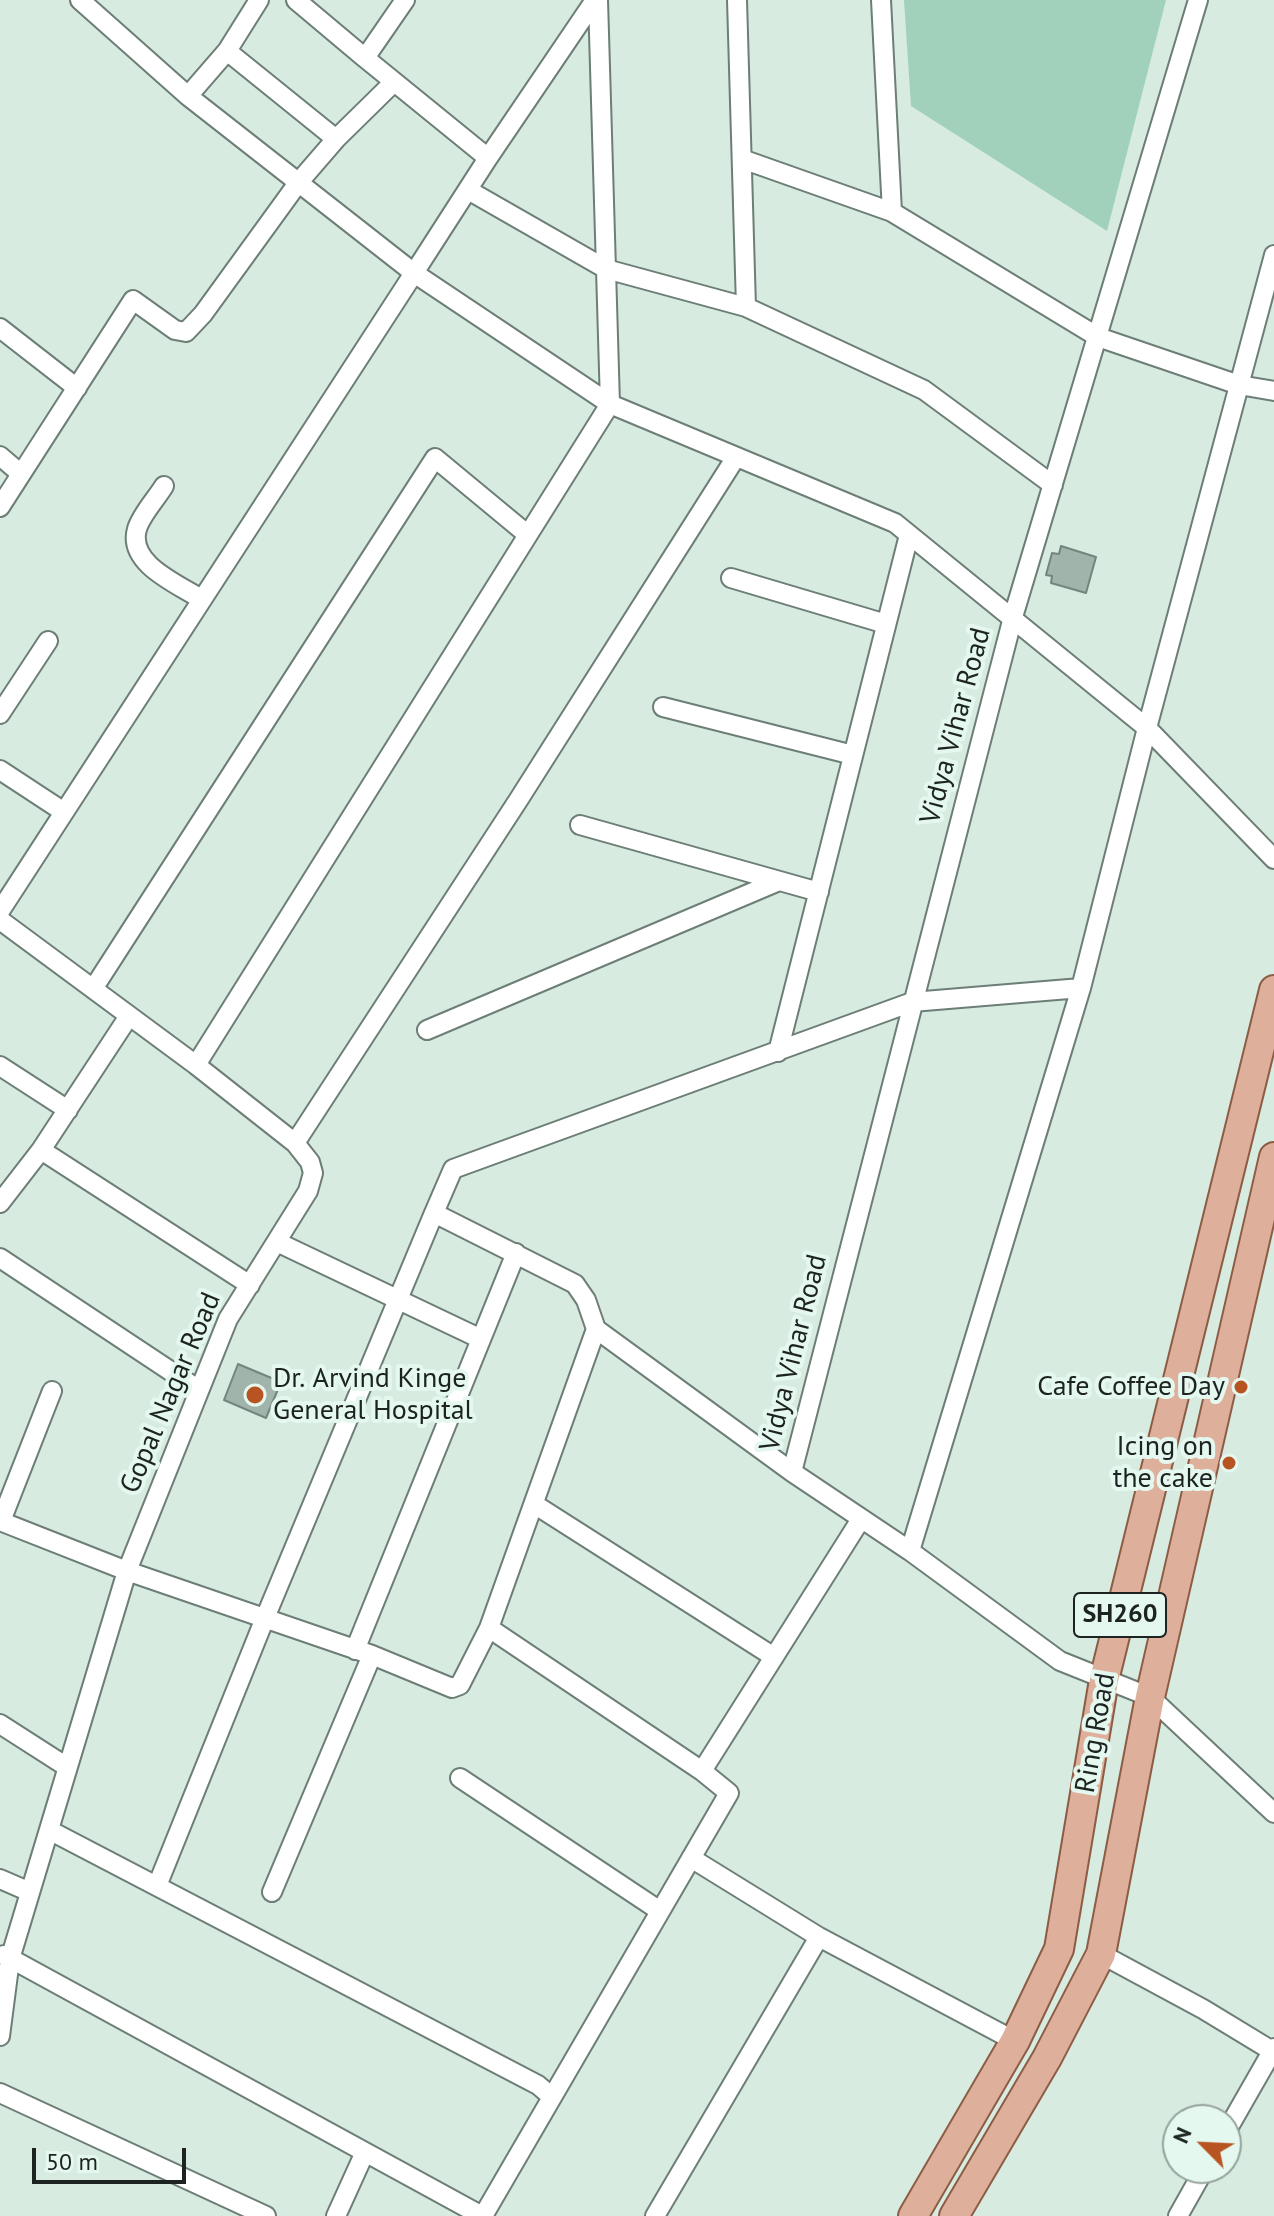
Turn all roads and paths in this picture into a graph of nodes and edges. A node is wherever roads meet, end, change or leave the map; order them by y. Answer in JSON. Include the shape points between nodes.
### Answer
{"nodes":[{"id":1,"x":80,"y":0,"type":"edge"},
{"id":2,"x":259,"y":0,"type":"edge"},
{"id":3,"x":296,"y":0,"type":"edge"},
{"id":4,"x":405,"y":0,"type":"edge"},
{"id":5,"x":597,"y":0,"type":"edge"},
{"id":6,"x":737,"y":0,"type":"edge"},
{"id":7,"x":881,"y":0,"type":"edge"},
{"id":8,"x":1198,"y":0,"type":"edge"},
{"id":9,"x":227,"y":51,"type":"junction"},
{"id":10,"x":365,"y":58,"type":"junction"},
{"id":11,"x":394,"y":82,"type":"junction"},
{"id":12,"x":188,"y":96,"type":"junction"},
{"id":13,"x":336,"y":139,"type":"junction"},
{"id":14,"x":488,"y":158,"type":"junction"},
{"id":15,"x":742,"y":159,"type":"junction"},
{"id":16,"x":298,"y":183,"type":"junction"},
{"id":17,"x":468,"y":190,"type":"junction"},
{"id":18,"x":892,"y":212,"type":"junction"},
{"id":19,"x":1274,"y":255,"type":"edge"},
{"id":20,"x":606,"y":269,"type":"junction"},
{"id":21,"x":414,"y":273,"type":"junction"},
{"id":22,"x":746,"y":307,"type":"junction"},
{"id":23,"x":0,"y":328,"type":"edge"},
{"id":24,"x":1098,"y":337,"type":"junction"},
{"id":25,"x":1239,"y":385,"type":"junction"},
{"id":26,"x":77,"y":388,"type":"junction"},
{"id":27,"x":1274,"y":391,"type":"edge"},
{"id":28,"x":610,"y":404,"type":"junction"},
{"id":29,"x":0,"y":456,"type":"edge"},
{"id":30,"x":736,"y":457,"type":"junction"},
{"id":31,"x":21,"y":474,"type":"junction"},
{"id":32,"x":1053,"y":485,"type":"junction"},
{"id":33,"x":164,"y":486,"type":"dead end"},
{"id":34,"x":0,"y":507,"type":"edge"},
{"id":35,"x":528,"y":535,"type":"junction"},
{"id":36,"x":909,"y":535,"type":"junction"},
{"id":37,"x":731,"y":578,"type":"dead end"},
{"id":38,"x":201,"y":599,"type":"junction"},
{"id":39,"x":1013,"y":617,"type":"junction"},
{"id":40,"x":886,"y":624,"type":"junction"},
{"id":41,"x":48,"y":641,"type":"dead end"},
{"id":42,"x":663,"y":707,"type":"dead end"},
{"id":43,"x":0,"y":714,"type":"edge"},
{"id":44,"x":1147,"y":728,"type":"junction"},
{"id":45,"x":853,"y":755,"type":"junction"},
{"id":46,"x":0,"y":770,"type":"edge"},
{"id":47,"x":64,"y":812,"type":"junction"},
{"id":48,"x":580,"y":825,"type":"dead end"},
{"id":49,"x":1274,"y":859,"type":"edge"},
{"id":50,"x":779,"y":881,"type":"junction"},
{"id":51,"x":819,"y":892,"type":"junction"},
{"id":52,"x":0,"y":911,"type":"edge"},
{"id":53,"x":0,"y":920,"type":"edge"},
{"id":54,"x":1081,"y":988,"type":"junction"},
{"id":55,"x":93,"y":989,"type":"junction"},
{"id":56,"x":1274,"y":990,"type":"edge"},
{"id":57,"x":912,"y":1002,"type":"junction"},
{"id":58,"x":129,"y":1016,"type":"junction"},
{"id":59,"x":427,"y":1030,"type":"dead end"},
{"id":60,"x":778,"y":1052,"type":"junction"},
{"id":61,"x":196,"y":1065,"type":"junction"},
{"id":62,"x":0,"y":1066,"type":"edge"},
{"id":63,"x":68,"y":1110,"type":"junction"},
{"id":64,"x":295,"y":1143,"type":"junction"},
{"id":65,"x":41,"y":1150,"type":"junction"},
{"id":66,"x":1274,"y":1157,"type":"edge"},
{"id":67,"x":0,"y":1203,"type":"edge"},
{"id":68,"x":434,"y":1213,"type":"junction"},
{"id":69,"x":277,"y":1242,"type":"junction"},
{"id":70,"x":516,"y":1253,"type":"junction"},
{"id":71,"x":0,"y":1258,"type":"edge"},
{"id":72,"x":250,"y":1285,"type":"junction"},
{"id":73,"x":398,"y":1300,"type":"junction"},
{"id":74,"x":596,"y":1329,"type":"junction"},
{"id":75,"x":481,"y":1339,"type":"junction"},
{"id":76,"x":199,"y":1390,"type":"junction"},
{"id":77,"x":52,"y":1391,"type":"dead end"},
{"id":78,"x":792,"y":1472,"type":"junction"},
{"id":79,"x":534,"y":1504,"type":"junction"},
{"id":80,"x":861,"y":1519,"type":"junction"},
{"id":81,"x":0,"y":1521,"type":"edge"},
{"id":82,"x":910,"y":1551,"type":"junction"},
{"id":83,"x":127,"y":1571,"type":"junction"},
{"id":84,"x":265,"y":1618,"type":"junction"},
{"id":85,"x":489,"y":1628,"type":"junction"},
{"id":86,"x":364,"y":1652,"type":"junction"},
{"id":87,"x":774,"y":1657,"type":"junction"},
{"id":88,"x":1104,"y":1680,"type":"junction"},
{"id":89,"x":1150,"y":1697,"type":"junction"},
{"id":90,"x":0,"y":1724,"type":"edge"},
{"id":91,"x":67,"y":1767,"type":"junction"},
{"id":92,"x":702,"y":1771,"type":"junction"},
{"id":93,"x":460,"y":1778,"type":"dead end"},
{"id":94,"x":1274,"y":1813,"type":"edge"},
{"id":95,"x":49,"y":1830,"type":"junction"},
{"id":96,"x":691,"y":1858,"type":"junction"},
{"id":97,"x":0,"y":1879,"type":"edge"},
{"id":98,"x":157,"y":1886,"type":"junction"},
{"id":99,"x":30,"y":1892,"type":"junction"},
{"id":100,"x":272,"y":1892,"type":"dead end"},
{"id":101,"x":660,"y":1911,"type":"junction"},
{"id":102,"x":819,"y":1937,"type":"junction"},
{"id":103,"x":1101,"y":1954,"type":"junction"},
{"id":104,"x":5,"y":1956,"type":"edge"},
{"id":105,"x":0,"y":2036,"type":"edge"},
{"id":106,"x":1015,"y":2041,"type":"junction"},
{"id":107,"x":1273,"y":2050,"type":"edge"},
{"id":108,"x":0,"y":2093,"type":"edge"},
{"id":109,"x":552,"y":2097,"type":"junction"},
{"id":110,"x":1242,"y":2104,"type":"edge"},
{"id":111,"x":365,"y":2152,"type":"junction"},
{"id":112,"x":1196,"y":2184,"type":"edge"},
{"id":113,"x":266,"y":2216,"type":"edge"},
{"id":114,"x":336,"y":2216,"type":"edge"},
{"id":115,"x":483,"y":2216,"type":"edge"},
{"id":116,"x":655,"y":2216,"type":"edge"},
{"id":117,"x":913,"y":2216,"type":"edge"},
{"id":118,"x":954,"y":2216,"type":"edge"},
{"id":119,"x":1178,"y":2216,"type":"edge"}],
"edges":[{"from":1,"to":12,"type":"street"},
{"from":2,"to":9,"type":"street"},
{"from":3,"to":10,"type":"street"},
{"from":4,"to":10,"type":"street"},
{"from":5,"to":14,"type":"street"},
{"from":5,"to":20,"type":"street"},
{"from":6,"to":15,"type":"street"},
{"from":7,"to":18,"type":"street"},
{"from":8,"to":24,"type":"street","name":"Vidya Vihar Road"},
{"from":9,"to":12,"type":"street"},
{"from":9,"to":13,"type":"street"},
{"from":10,"to":11,"type":"street"},
{"from":11,"to":13,"type":"street"},
{"from":11,"to":14,"type":"street"},
{"from":12,"to":16,"type":"street"},
{"from":13,"to":16,"type":"street"},
{"from":14,"to":17,"type":"street"},
{"from":15,"to":18,"type":"street"},
{"from":15,"to":22,"type":"street"},
{"from":16,"to":21,"type":"street"},
{"from":16,"to":26,"type":"street","via":[[186,332],[133,300]]},
{"from":17,"to":20,"type":"street"},
{"from":17,"to":21,"type":"street"},
{"from":18,"to":24,"type":"street"},
{"from":19,"to":25,"type":"street"},
{"from":20,"to":22,"type":"street"},
{"from":20,"to":28,"type":"street"},
{"from":21,"to":28,"type":"street"},
{"from":21,"to":38,"type":"street"},
{"from":22,"to":32,"type":"street","via":[[924,390]]},
{"from":23,"to":26,"type":"street"},
{"from":24,"to":25,"type":"street"},
{"from":24,"to":32,"type":"street","name":"Vidya Vihar Road"},
{"from":25,"to":27,"type":"street"},
{"from":25,"to":44,"type":"street"},
{"from":26,"to":31,"type":"street"},
{"from":28,"to":30,"type":"street"},
{"from":28,"to":35,"type":"street"},
{"from":29,"to":31,"type":"street"},
{"from":30,"to":36,"type":"street","via":[[895,523]]},
{"from":30,"to":64,"type":"street"},
{"from":31,"to":34,"type":"street"},
{"from":32,"to":39,"type":"street","name":"Vidya Vihar Road"},
{"from":33,"to":38,"type":"street","via":[[137,529],[136,545],[145,562]]},
{"from":35,"to":55,"type":"street","via":[[435,458]]},
{"from":35,"to":61,"type":"street"},
{"from":36,"to":39,"type":"street"},
{"from":36,"to":40,"type":"street"},
{"from":37,"to":40,"type":"street"},
{"from":38,"to":47,"type":"street"},
{"from":39,"to":44,"type":"street"},
{"from":39,"to":57,"type":"street","name":"Vidya Vihar Road"},
{"from":40,"to":45,"type":"street"},
{"from":41,"to":43,"type":"street"},
{"from":42,"to":45,"type":"street"},
{"from":44,"to":49,"type":"street"},
{"from":44,"to":54,"type":"street"},
{"from":45,"to":51,"type":"street"},
{"from":46,"to":47,"type":"street"},
{"from":47,"to":52,"type":"street"},
{"from":48,"to":50,"type":"street"},
{"from":50,"to":51,"type":"street"},
{"from":50,"to":59,"type":"street"},
{"from":51,"to":60,"type":"street"},
{"from":53,"to":55,"type":"street","name":"Gopal Nagar Road"},
{"from":54,"to":57,"type":"street"},
{"from":54,"to":82,"type":"street"},
{"from":55,"to":58,"type":"street","name":"Gopal Nagar Road"},
{"from":56,"to":88,"type":"main road","name":"Ring Road","number":"SH260"},
{"from":57,"to":60,"type":"street"},
{"from":57,"to":78,"type":"street","name":"Vidya Vihar Road"},
{"from":58,"to":61,"type":"street","name":"Gopal Nagar Road"},
{"from":58,"to":63,"type":"street"},
{"from":60,"to":68,"type":"street","via":[[453,1169]]},
{"from":61,"to":64,"type":"street","name":"Gopal Nagar Road"},
{"from":62,"to":63,"type":"street"},
{"from":63,"to":65,"type":"street"},
{"from":64,"to":69,"type":"street","name":"Gopal Nagar Road","via":[[313,1173]]},
{"from":65,"to":67,"type":"street"},
{"from":65,"to":72,"type":"street"},
{"from":66,"to":89,"type":"main road","name":"Ring Road","number":"SH260"},
{"from":68,"to":70,"type":"street"},
{"from":68,"to":73,"type":"street"},
{"from":69,"to":72,"type":"street","name":"Gopal Nagar Road"},
{"from":69,"to":73,"type":"street"},
{"from":70,"to":74,"type":"street","via":[[575,1284]]},
{"from":70,"to":75,"type":"street"},
{"from":71,"to":76,"type":"street"},
{"from":72,"to":76,"type":"street","name":"Gopal Nagar Road","via":[[228,1319]]},
{"from":73,"to":75,"type":"street"},
{"from":73,"to":84,"type":"street"},
{"from":74,"to":78,"type":"street"},
{"from":74,"to":79,"type":"street"},
{"from":75,"to":86,"type":"street"},
{"from":76,"to":83,"type":"street","name":"Gopal Nagar Road"},
{"from":77,"to":81,"type":"street"},
{"from":78,"to":80,"type":"street"},
{"from":79,"to":85,"type":"street"},
{"from":79,"to":87,"type":"street"},
{"from":80,"to":82,"type":"street"},
{"from":80,"to":87,"type":"street"},
{"from":81,"to":83,"type":"street"},
{"from":82,"to":88,"type":"street","via":[[1060,1661]]},
{"from":83,"to":84,"type":"street"},
{"from":83,"to":91,"type":"street","name":"Gopal Nagar Road"},
{"from":84,"to":86,"type":"street"},
{"from":84,"to":98,"type":"street"},
{"from":85,"to":86,"type":"street","via":[[464,1681],[452,1688]]},
{"from":85,"to":92,"type":"street"},
{"from":86,"to":100,"type":"street"},
{"from":87,"to":92,"type":"street"},
{"from":88,"to":89,"type":"street"},
{"from":88,"to":106,"type":"main road","name":"Ring Road","number":"SH260","via":[[1059,1949]]},
{"from":89,"to":94,"type":"street"},
{"from":89,"to":103,"type":"main road","name":"Ring Road","number":"SH260"},
{"from":90,"to":91,"type":"street"},
{"from":91,"to":95,"type":"street","name":"Gopal Nagar Road"},
{"from":92,"to":96,"type":"street","via":[[729,1793]]},
{"from":93,"to":101,"type":"street"},
{"from":95,"to":98,"type":"street"},
{"from":95,"to":99,"type":"street","name":"Gopal Nagar Road"},
{"from":96,"to":101,"type":"street"},
{"from":96,"to":102,"type":"street"},
{"from":97,"to":99,"type":"street"},
{"from":98,"to":109,"type":"street"},
{"from":99,"to":104,"type":"street","name":"Gopal Nagar Road"},
{"from":101,"to":109,"type":"street"},
{"from":102,"to":106,"type":"street"},
{"from":102,"to":116,"type":"street"},
{"from":103,"to":107,"type":"street"},
{"from":103,"to":118,"type":"main road","name":"Ring Road","number":"SH260"},
{"from":104,"to":105,"type":"street","name":"Gopal Nagar Road"},
{"from":104,"to":111,"type":"street"},
{"from":106,"to":117,"type":"main road","name":"Ring Road","number":"SH260"},
{"from":107,"to":110,"type":"street"},
{"from":108,"to":113,"type":"street"},
{"from":109,"to":115,"type":"street"},
{"from":111,"to":114,"type":"street"},
{"from":111,"to":115,"type":"street"},
{"from":112,"to":119,"type":"street"}]}
